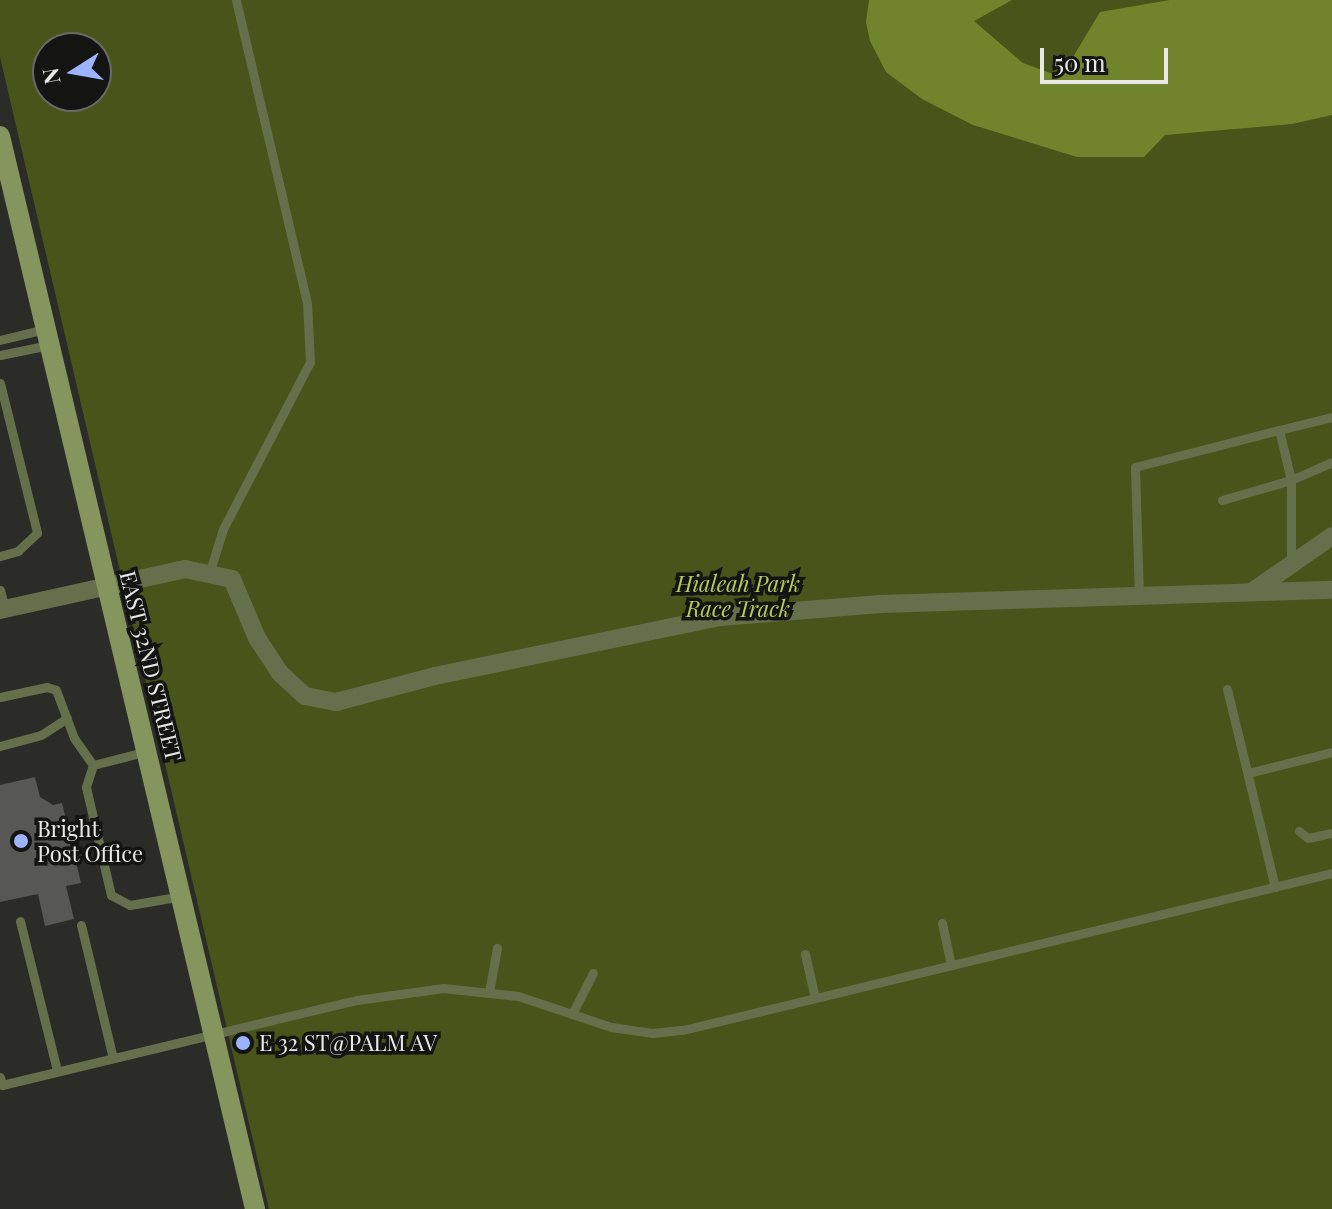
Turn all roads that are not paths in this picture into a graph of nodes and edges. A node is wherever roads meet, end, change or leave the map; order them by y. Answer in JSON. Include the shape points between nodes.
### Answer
{"nodes":[{"id":1,"x":236,"y":0,"type":"edge"},
{"id":2,"x":0,"y":136,"type":"edge"},
{"id":3,"x":47,"y":337,"type":"junction"},
{"id":4,"x":0,"y":340,"type":"edge"},
{"id":5,"x":0,"y":355,"type":"edge"},
{"id":6,"x":0,"y":383,"type":"edge"},
{"id":7,"x":1332,"y":417,"type":"edge"},
{"id":8,"x":1279,"y":430,"type":"junction"},
{"id":9,"x":1332,"y":462,"type":"edge"},
{"id":10,"x":1291,"y":480,"type":"junction"},
{"id":11,"x":1222,"y":500,"type":"dead end"},
{"id":12,"x":1332,"y":536,"type":"edge"},
{"id":13,"x":0,"y":556,"type":"edge"},
{"id":14,"x":1291,"y":564,"type":"junction"},
{"id":15,"x":209,"y":574,"type":"junction"},
{"id":16,"x":105,"y":586,"type":"junction"},
{"id":17,"x":0,"y":590,"type":"edge"},
{"id":18,"x":1332,"y":590,"type":"edge"},
{"id":19,"x":1253,"y":591,"type":"junction"},
{"id":20,"x":1139,"y":595,"type":"junction"},
{"id":21,"x":2,"y":609,"type":"edge"},
{"id":22,"x":1227,"y":689,"type":"dead end"},
{"id":23,"x":0,"y":697,"type":"edge"},
{"id":24,"x":67,"y":718,"type":"junction"},
{"id":25,"x":0,"y":746,"type":"edge"},
{"id":26,"x":148,"y":751,"type":"junction"},
{"id":27,"x":1332,"y":752,"type":"edge"},
{"id":28,"x":93,"y":765,"type":"junction"},
{"id":29,"x":1248,"y":773,"type":"junction"},
{"id":30,"x":1299,"y":831,"type":"dead end"},
{"id":31,"x":1332,"y":833,"type":"edge"},
{"id":32,"x":1332,"y":873,"type":"edge"},
{"id":33,"x":1275,"y":887,"type":"junction"},
{"id":34,"x":182,"y":896,"type":"junction"},
{"id":35,"x":20,"y":921,"type":"dead end"},
{"id":36,"x":942,"y":923,"type":"dead end"},
{"id":37,"x":81,"y":925,"type":"dead end"},
{"id":38,"x":497,"y":948,"type":"dead end"},
{"id":39,"x":805,"y":954,"type":"dead end"},
{"id":40,"x":951,"y":965,"type":"junction"},
{"id":41,"x":593,"y":973,"type":"dead end"},
{"id":42,"x":489,"y":992,"type":"junction"},
{"id":43,"x":815,"y":998,"type":"junction"},
{"id":44,"x":572,"y":1014,"type":"junction"},
{"id":45,"x":215,"y":1033,"type":"junction"},
{"id":46,"x":113,"y":1058,"type":"junction"},
{"id":47,"x":57,"y":1071,"type":"junction"},
{"id":48,"x":0,"y":1077,"type":"edge"},
{"id":49,"x":255,"y":1209,"type":"edge"}],
"edges":[{"from":1,"to":15,"type":"lane","via":[[307,303],[310,362],[223,529]]},
{"from":2,"to":3,"type":"street","name":"EAST 32ND STREET"},
{"from":3,"to":4,"type":"lane"},
{"from":3,"to":5,"type":"lane"},
{"from":3,"to":16,"type":"street","name":"EAST 32ND STREET"},
{"from":6,"to":13,"type":"lane","via":[[37,533],[18,551]]},
{"from":7,"to":8,"type":"lane"},
{"from":8,"to":10,"type":"lane"},
{"from":8,"to":20,"type":"lane","via":[[1135,467]]},
{"from":9,"to":10,"type":"lane"},
{"from":10,"to":11,"type":"lane"},
{"from":10,"to":14,"type":"lane"},
{"from":12,"to":14,"type":"street"},
{"from":14,"to":19,"type":"street"},
{"from":15,"to":16,"type":"street","via":[[185,569]]},
{"from":15,"to":20,"type":"street","via":[[232,579],[257,638],[280,673],[305,696],[336,702],[720,617],[880,604]]},
{"from":16,"to":21,"type":"street"},
{"from":16,"to":26,"type":"street","name":"EAST 32ND STREET"},
{"from":17,"to":21,"type":"lane"},
{"from":18,"to":19,"type":"street"},
{"from":19,"to":20,"type":"street"},
{"from":22,"to":29,"type":"lane"},
{"from":23,"to":24,"type":"lane","via":[[47,687],[56,690]]},
{"from":24,"to":25,"type":"lane","via":[[41,735]]},
{"from":24,"to":28,"type":"lane"},
{"from":26,"to":28,"type":"lane"},
{"from":26,"to":34,"type":"street","name":"EAST 32ND STREET"},
{"from":27,"to":29,"type":"lane"},
{"from":28,"to":34,"type":"lane","via":[[86,787],[111,895],[130,905]]},
{"from":29,"to":33,"type":"lane"},
{"from":30,"to":31,"type":"lane","via":[[1308,838]]},
{"from":32,"to":33,"type":"lane"},
{"from":33,"to":40,"type":"lane"},
{"from":34,"to":45,"type":"street","name":"EAST 32ND STREET"},
{"from":35,"to":47,"type":"lane"},
{"from":36,"to":40,"type":"lane"},
{"from":37,"to":46,"type":"lane"},
{"from":38,"to":42,"type":"lane"},
{"from":39,"to":43,"type":"lane"},
{"from":40,"to":43,"type":"lane"},
{"from":41,"to":44,"type":"lane"},
{"from":42,"to":44,"type":"lane"},
{"from":42,"to":45,"type":"lane","via":[[443,988],[357,1000]]},
{"from":43,"to":44,"type":"lane","via":[[652,1033]]},
{"from":45,"to":46,"type":"lane"},
{"from":45,"to":49,"type":"street","name":"EAST 32ND STREET"},
{"from":46,"to":47,"type":"lane"},
{"from":47,"to":48,"type":"lane","via":[[2,1085]]}]}
